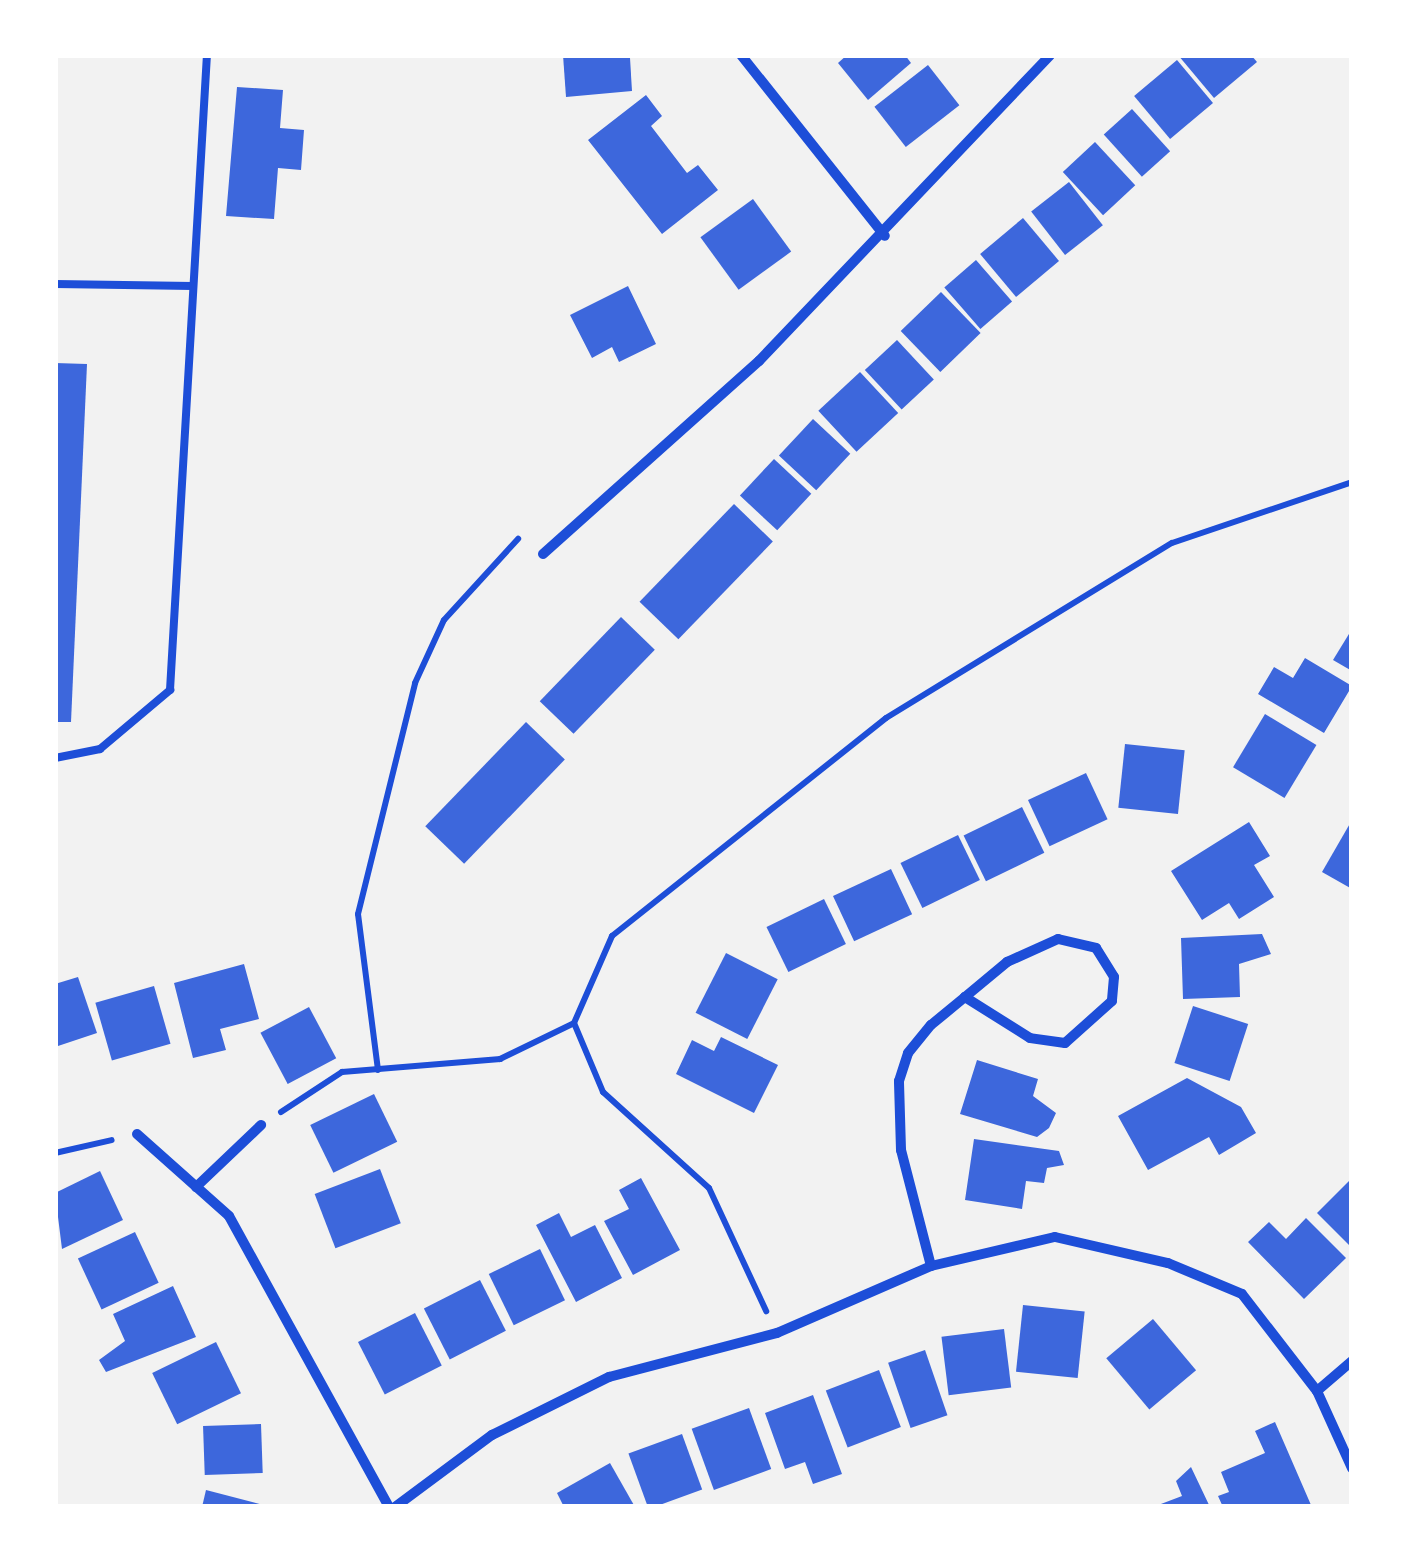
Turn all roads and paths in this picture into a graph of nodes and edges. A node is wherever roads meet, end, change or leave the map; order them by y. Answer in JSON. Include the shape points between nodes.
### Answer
{"nodes":[{"id":1,"x":207,"y":55,"type":"edge"},
{"id":2,"x":741,"y":55,"type":"edge"},
{"id":3,"x":1050,"y":55,"type":"edge"},
{"id":4,"x":885,"y":236,"type":"junction"},
{"id":5,"x":55,"y":284,"type":"edge"},
{"id":6,"x":194,"y":286,"type":"junction"},
{"id":7,"x":1352,"y":482,"type":"edge"},
{"id":8,"x":542,"y":554,"type":"joint"},
{"id":9,"x":55,"y":758,"type":"edge"},
{"id":10,"x":965,"y":997,"type":"junction"},
{"id":11,"x":574,"y":1024,"type":"junction"},
{"id":12,"x":378,"y":1070,"type":"junction"},
{"id":13,"x":260,"y":1125,"type":"joint"},
{"id":14,"x":137,"y":1134,"type":"joint"},
{"id":15,"x":55,"y":1154,"type":"edge"},
{"id":16,"x":196,"y":1187,"type":"junction"},
{"id":17,"x":931,"y":1266,"type":"junction"},
{"id":18,"x":776,"y":1334,"type":"junction"},
{"id":19,"x":1352,"y":1361,"type":"edge"},
{"id":20,"x":1317,"y":1391,"type":"junction"},
{"id":21,"x":1352,"y":1468,"type":"edge"},
{"id":22,"x":392,"y":1507,"type":"edge"}],
"edges":[{"from":1,"to":6,"type":"lane"},
{"from":2,"to":4,"type":"street"},
{"from":3,"to":4,"type":"street"},
{"from":4,"to":8,"type":"street"},
{"from":5,"to":6,"type":"lane"},
{"from":6,"to":9,"type":"lane","via":[[170,690],[100,748]]},
{"from":7,"to":11,"type":"path","via":[[1172,543],[886,718],[612,936]]},
{"from":8,"to":12,"type":"path","via":[[518,538],[444,620],[415,683],[358,914]]},
{"from":10,"to":10,"type":"street","via":[[1007,962],[1058,939],[1096,948],[1114,977],[1112,1001],[1065,1042],[1030,1038]]},
{"from":10,"to":17,"type":"street","via":[[908,1053],[899,1082],[901,1150]]},
{"from":11,"to":12,"type":"path","via":[[500,1058]]},
{"from":11,"to":18,"type":"path","via":[[603,1092],[709,1188]]},
{"from":12,"to":13,"type":"path","via":[[342,1072]]},
{"from":13,"to":16,"type":"street"},
{"from":14,"to":15,"type":"path"},
{"from":14,"to":16,"type":"street"},
{"from":16,"to":22,"type":"street","via":[[229,1216]]},
{"from":17,"to":18,"type":"street"},
{"from":17,"to":20,"type":"street","via":[[1055,1236],[1168,1263],[1242,1294]]},
{"from":18,"to":22,"type":"street","via":[[610,1377],[542,1407]]},
{"from":19,"to":20,"type":"street"},
{"from":20,"to":21,"type":"street"}]}
